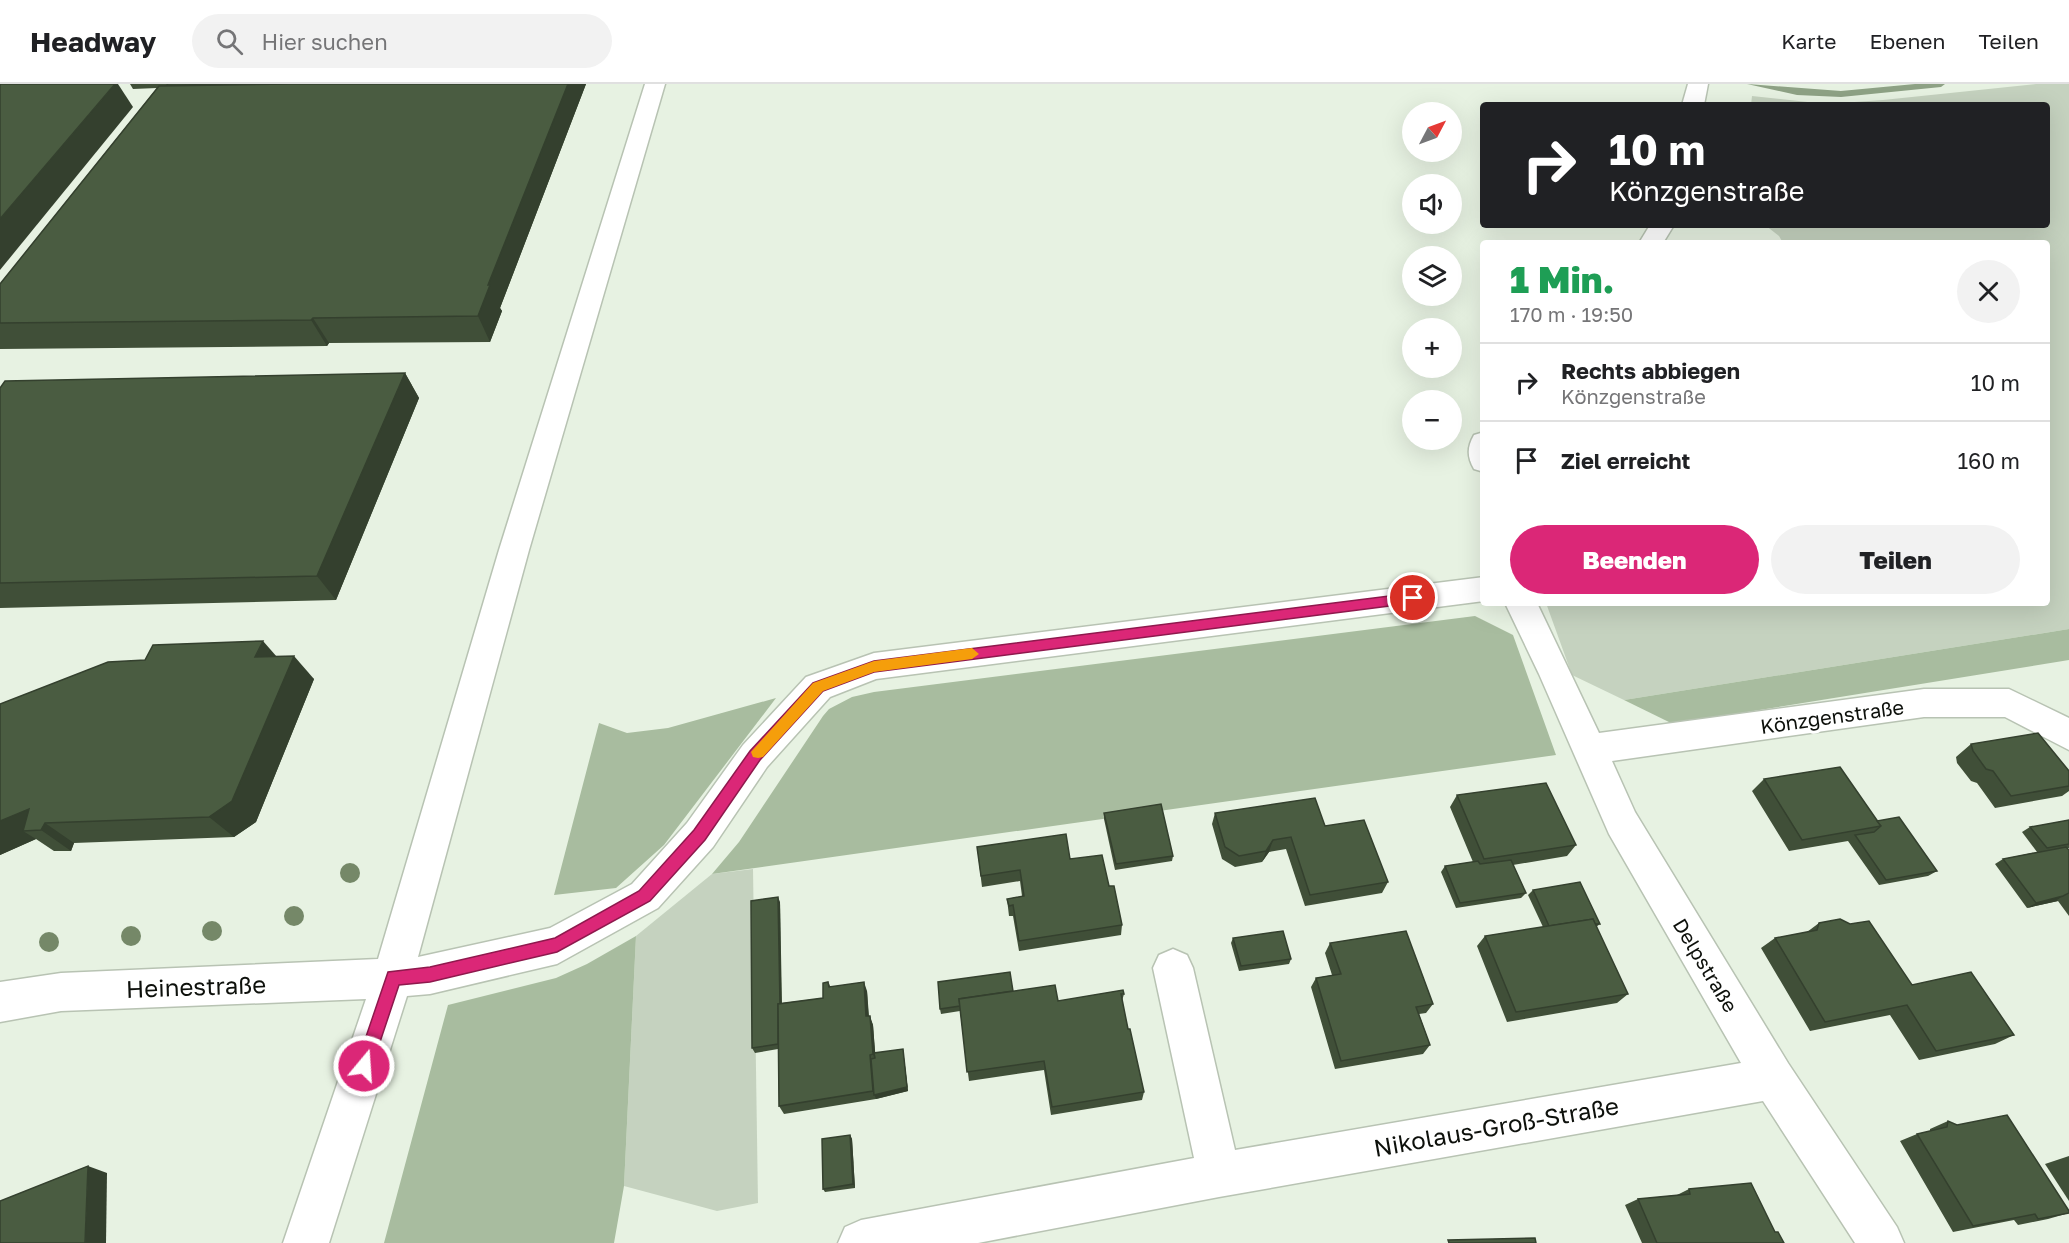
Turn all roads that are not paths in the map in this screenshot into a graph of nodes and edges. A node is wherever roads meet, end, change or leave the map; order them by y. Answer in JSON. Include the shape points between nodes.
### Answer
{"nodes":[{"id":1,"x":655,"y":84,"type":"edge"},
{"id":2,"x":1698,"y":84,"type":"edge"},
{"id":3,"x":1694,"y":102,"type":"edge"},
{"id":4,"x":1480,"y":590,"type":"edge"},
{"id":5,"x":1522,"y":606,"type":"edge"},
{"id":6,"x":2069,"y":735,"type":"edge"},
{"id":7,"x":1588,"y":749,"type":"junction"},
{"id":8,"x":1173,"y":968,"type":"dead end"},
{"id":9,"x":393,"y":977,"type":"junction"},
{"id":10,"x":0,"y":1002,"type":"edge"},
{"id":11,"x":1773,"y":1078,"type":"junction"},
{"id":12,"x":1219,"y":1175,"type":"junction"},
{"id":13,"x":306,"y":1243,"type":"edge"},
{"id":14,"x":861,"y":1243,"type":"edge"},
{"id":15,"x":1881,"y":1243,"type":"edge"}],
"edges":[{"from":1,"to":9,"type":"street","via":[[513,550]]},
{"from":2,"to":3,"type":"street"},
{"from":4,"to":9,"type":"street","via":[[874,666],[818,687],[755,756],[700,835],[645,896],[557,945],[430,975]]},
{"from":5,"to":7,"type":"street","name":"Delpstraße"},
{"from":6,"to":7,"type":"street","name":"Könzgenstraße","via":[[2008,703],[1924,703]]},
{"from":7,"to":11,"type":"street","name":"Delpstraße","via":[[1622,824]]},
{"from":8,"to":12,"type":"street"},
{"from":9,"to":10,"type":"street","name":"Heinestraße","via":[[61,992]]},
{"from":9,"to":13,"type":"street"},
{"from":11,"to":12,"type":"street","name":"Nikolaus-Groß-Straße"},
{"from":11,"to":15,"type":"street","name":"Delpstraße"},
{"from":12,"to":14,"type":"street","name":"Nikolaus-Groß-Straße"}]}
